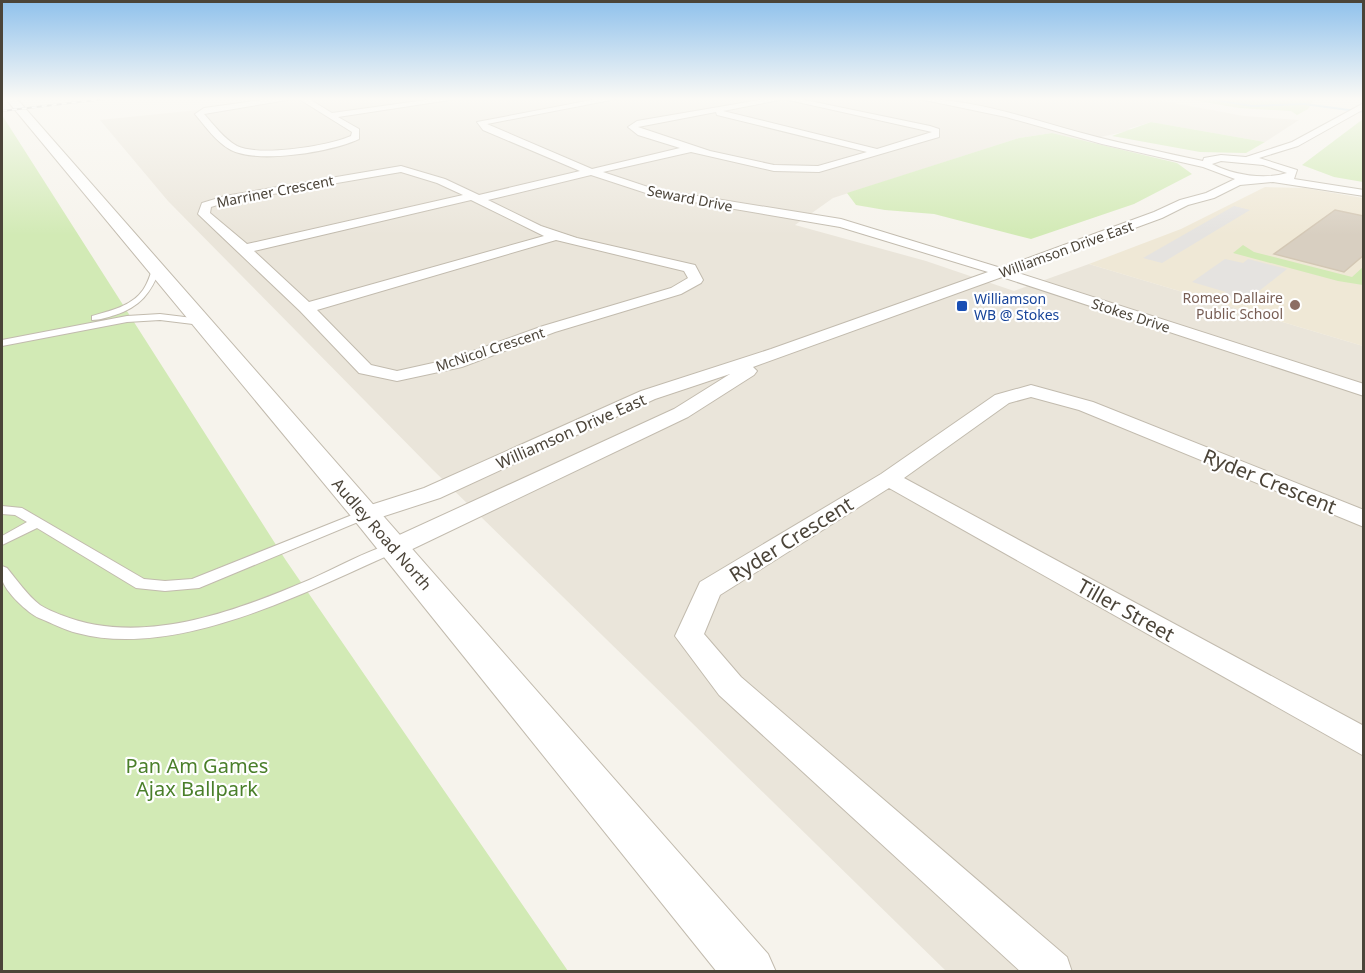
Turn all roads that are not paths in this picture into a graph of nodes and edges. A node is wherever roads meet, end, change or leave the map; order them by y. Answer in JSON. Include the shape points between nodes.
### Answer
{"nodes":[{"id":1,"x":50,"y":144,"type":"edge"},
{"id":2,"x":229,"y":144,"type":"edge"},
{"id":3,"x":323,"y":144,"type":"edge"},
{"id":4,"x":525,"y":144,"type":"edge"},
{"id":5,"x":846,"y":144,"type":"edge"},
{"id":6,"x":903,"y":144,"type":"edge"},
{"id":7,"x":1121,"y":144,"type":"edge"},
{"id":8,"x":1140,"y":144,"type":"edge"},
{"id":9,"x":1293,"y":144,"type":"edge"},
{"id":10,"x":1295,"y":144,"type":"edge"},
{"id":11,"x":681,"y":145,"type":"joint"},
{"id":12,"x":693,"y":149,"type":"junction"},
{"id":13,"x":876,"y":152,"type":"junction"},
{"id":14,"x":1221,"y":158,"type":"junction"},
{"id":15,"x":1245,"y":159,"type":"junction"},
{"id":16,"x":1210,"y":167,"type":"junction"},
{"id":17,"x":1282,"y":167,"type":"junction"},
{"id":18,"x":580,"y":168,"type":"junction"},
{"id":19,"x":593,"y":171,"type":"junction"},
{"id":20,"x":1293,"y":172,"type":"junction"},
{"id":21,"x":1256,"y":179,"type":"junction"},
{"id":22,"x":1275,"y":180,"type":"junction"},
{"id":23,"x":1364,"y":188,"type":"edge"},
{"id":24,"x":1364,"y":193,"type":"edge"},
{"id":25,"x":470,"y":196,"type":"junction"},
{"id":26,"x":1184,"y":202,"type":"junction"},
{"id":27,"x":557,"y":236,"type":"junction"},
{"id":28,"x":244,"y":249,"type":"junction"},
{"id":29,"x":156,"y":269,"type":"junction"},
{"id":30,"x":1002,"y":273,"type":"junction"},
{"id":31,"x":306,"y":308,"type":"junction"},
{"id":32,"x":201,"y":322,"type":"junction"},
{"id":33,"x":31,"y":337,"type":"junction"},
{"id":34,"x":2,"y":343,"type":"edge"},
{"id":35,"x":777,"y":353,"type":"junction"},
{"id":36,"x":1364,"y":390,"type":"edge"},
{"id":37,"x":889,"y":479,"type":"junction"},
{"id":38,"x":2,"y":510,"type":"edge"},
{"id":39,"x":366,"y":514,"type":"junction"},
{"id":40,"x":1364,"y":519,"type":"edge"},
{"id":41,"x":38,"y":522,"type":"junction"},
{"id":42,"x":2,"y":541,"type":"edge"},
{"id":43,"x":393,"y":548,"type":"junction"},
{"id":44,"x":2,"y":571,"type":"edge"},
{"id":45,"x":1364,"y":742,"type":"edge"},
{"id":46,"x":750,"y":972,"type":"edge"},
{"id":47,"x":1052,"y":972,"type":"edge"}],
"edges":[{"from":1,"to":29,"type":"street","name":"Audley Road North"},
{"from":2,"to":3,"type":"street","via":[[253,153]]},
{"from":4,"to":18,"type":"street","name":"Seward Drive"},
{"from":5,"to":13,"type":"street"},
{"from":6,"to":13,"type":"street"},
{"from":7,"to":16,"type":"street"},
{"from":8,"to":14,"type":"street"},
{"from":9,"to":15,"type":"street"},
{"from":10,"to":17,"type":"street","via":[[1295,152],[1285,158]]},
{"from":11,"to":12,"type":"street"},
{"from":11,"to":18,"type":"street"},
{"from":12,"to":13,"type":"street","via":[[799,171]]},
{"from":12,"to":19,"type":"street"},
{"from":14,"to":15,"type":"street"},
{"from":14,"to":16,"type":"street","via":[[1208,160]]},
{"from":15,"to":17,"type":"street"},
{"from":16,"to":21,"type":"street"},
{"from":16,"to":26,"type":"street","name":"Williamson Drive East","via":[[1214,178],[1185,192]]},
{"from":17,"to":20,"type":"street"},
{"from":18,"to":19,"type":"street","name":"Seward Drive"},
{"from":18,"to":25,"type":"street"},
{"from":19,"to":25,"type":"street"},
{"from":19,"to":30,"type":"street","name":"Seward Drive","via":[[652,192],[841,224],[898,238]]},
{"from":20,"to":22,"type":"street","via":[[1291,177]]},
{"from":20,"to":23,"type":"street"},
{"from":21,"to":22,"type":"street"},
{"from":21,"to":26,"type":"street","name":"Williamson Drive East"},
{"from":22,"to":24,"type":"street"},
{"from":25,"to":27,"type":"street","name":"McNicol Crescent"},
{"from":25,"to":28,"type":"street"},
{"from":25,"to":28,"type":"street","name":"Marriner Crescent","via":[[417,172],[401,169],[206,204],[204,214]]},
{"from":26,"to":30,"type":"street","name":"Williamson Drive East"},
{"from":27,"to":31,"type":"street","name":"McNicol Crescent"},
{"from":27,"to":31,"type":"street","name":"McNicol Crescent","via":[[690,268],[696,280],[676,291],[549,329],[456,363],[397,376],[365,369]]},
{"from":28,"to":31,"type":"street"},
{"from":29,"to":32,"type":"street","name":"Audley Road North"},
{"from":29,"to":33,"type":"lane","via":[[150,290],[140,301]]},
{"from":30,"to":35,"type":"street","name":"Williamson Drive East"},
{"from":30,"to":36,"type":"street","name":"Stokes Drive"},
{"from":32,"to":33,"type":"lane","via":[[160,317],[128,319]]},
{"from":32,"to":39,"type":"street","name":"Audley Road North"},
{"from":33,"to":34,"type":"lane"},
{"from":35,"to":39,"type":"street","name":"Williamson Drive East","via":[[648,395],[432,493]]},
{"from":35,"to":43,"type":"street","name":"Williamson Drive East","via":[[681,413]]},
{"from":37,"to":40,"type":"street","name":"Ryder Crescent","via":[[1002,399],[1031,391],[1086,406]]},
{"from":37,"to":45,"type":"street","name":"Tiller Street"},
{"from":37,"to":47,"type":"street","name":"Ryder Crescent","via":[[709,590],[689,636],[730,686]]},
{"from":38,"to":41,"type":"lane","via":[[18,511]]},
{"from":39,"to":41,"type":"lane","via":[[194,584],[165,586],[141,584]]},
{"from":39,"to":43,"type":"street","name":"Audley Road North"},
{"from":41,"to":42,"type":"lane"},
{"from":43,"to":44,"type":"lane","via":[[237,616],[132,634],[94,631],[37,610]]},
{"from":43,"to":46,"type":"street","name":"Audley Road North"}]}
